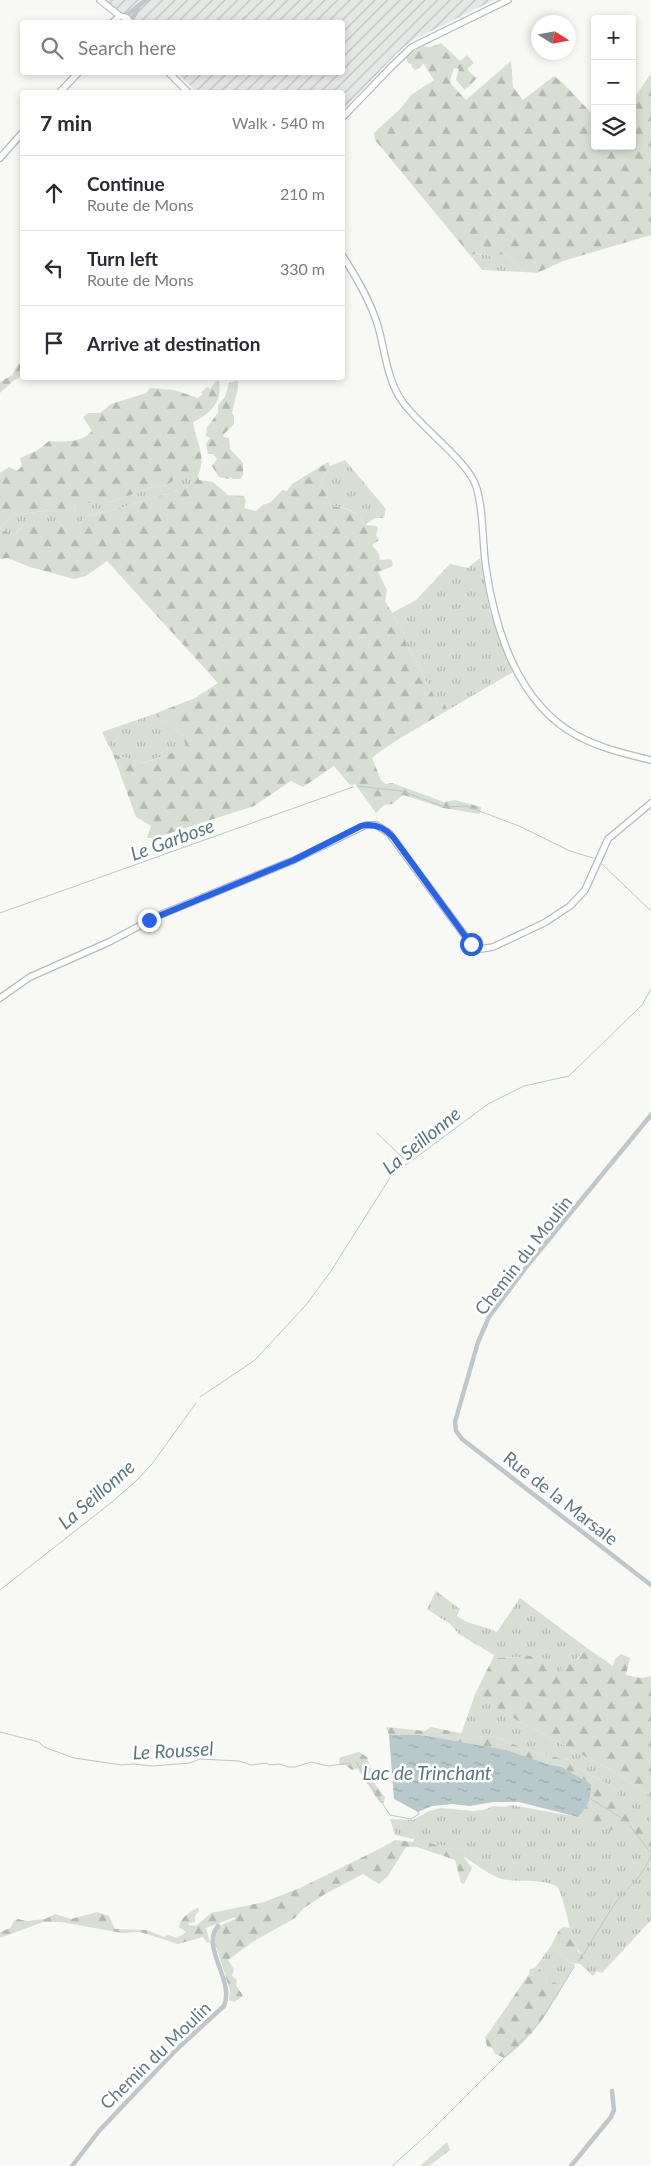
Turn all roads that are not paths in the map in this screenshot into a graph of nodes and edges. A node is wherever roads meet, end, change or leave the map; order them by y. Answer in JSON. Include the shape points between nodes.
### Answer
{"nodes":[{"id":1,"x":146,"y":0,"type":"edge"},
{"id":2,"x":508,"y":0,"type":"edge"},
{"id":3,"x":102,"y":3,"type":"edge"},
{"id":4,"x":140,"y":6,"type":"junction"},
{"id":5,"x":122,"y":17,"type":"junction"},
{"id":6,"x":112,"y":20,"type":"edge"},
{"id":7,"x":117,"y":20,"type":"edge"},
{"id":8,"x":127,"y":20,"type":"edge"},
{"id":9,"x":131,"y":20,"type":"edge"},
{"id":10,"x":75,"y":75,"type":"edge"},
{"id":11,"x":171,"y":75,"type":"edge"},
{"id":12,"x":62,"y":90,"type":"edge"},
{"id":13,"x":186,"y":90,"type":"edge"},
{"id":14,"x":345,"y":115,"type":"edge"},
{"id":15,"x":20,"y":136,"type":"edge"},
{"id":16,"x":0,"y":158,"type":"edge"},
{"id":17,"x":345,"y":261,"type":"edge"},
{"id":18,"x":651,"y":760,"type":"edge"},
{"id":19,"x":651,"y":803,"type":"edge"},
{"id":20,"x":0,"y":998,"type":"edge"},
{"id":21,"x":651,"y":1115,"type":"edge"},
{"id":22,"x":456,"y":1431,"type":"joint"},
{"id":23,"x":651,"y":1585,"type":"edge"},
{"id":24,"x":218,"y":1926,"type":"dead end"},
{"id":25,"x":612,"y":2091,"type":"dead end"},
{"id":26,"x":72,"y":2166,"type":"edge"},
{"id":27,"x":570,"y":2166,"type":"edge"}],
"edges":[{"from":1,"to":4,"type":"street"},
{"from":2,"to":14,"type":"street","via":[[412,47]]},
{"from":3,"to":5,"type":"street"},
{"from":3,"to":6,"type":"street"},
{"from":4,"to":5,"type":"street"},
{"from":4,"to":9,"type":"street"},
{"from":5,"to":7,"type":"street"},
{"from":5,"to":8,"type":"street"},
{"from":10,"to":12,"type":"street"},
{"from":11,"to":13,"type":"street"},
{"from":15,"to":16,"type":"street"},
{"from":17,"to":18,"type":"street","via":[[372,311],[398,394],[416,419],[464,467],[476,486],[491,599],[506,645],[525,685],[546,712],[575,735],[609,749]]},
{"from":19,"to":20,"type":"street","via":[[608,839],[590,882],[576,901],[544,923],[493,948],[481,949],[471,944],[389,833],[376,825],[366,825],[294,860],[160,915],[30,977]]},
{"from":21,"to":22,"type":"street","name":"Chemin du Moulin","via":[[489,1317],[472,1360],[456,1416]]},
{"from":22,"to":23,"type":"street","name":"Rue de la Marsale"},
{"from":24,"to":26,"type":"street","name":"Chemin du Moulin","via":[[212,1934],[212,1943],[226,1987],[224,2006],[176,2050],[105,2124]]},
{"from":25,"to":27,"type":"street","via":[[614,2110],[611,2117]]}]}
